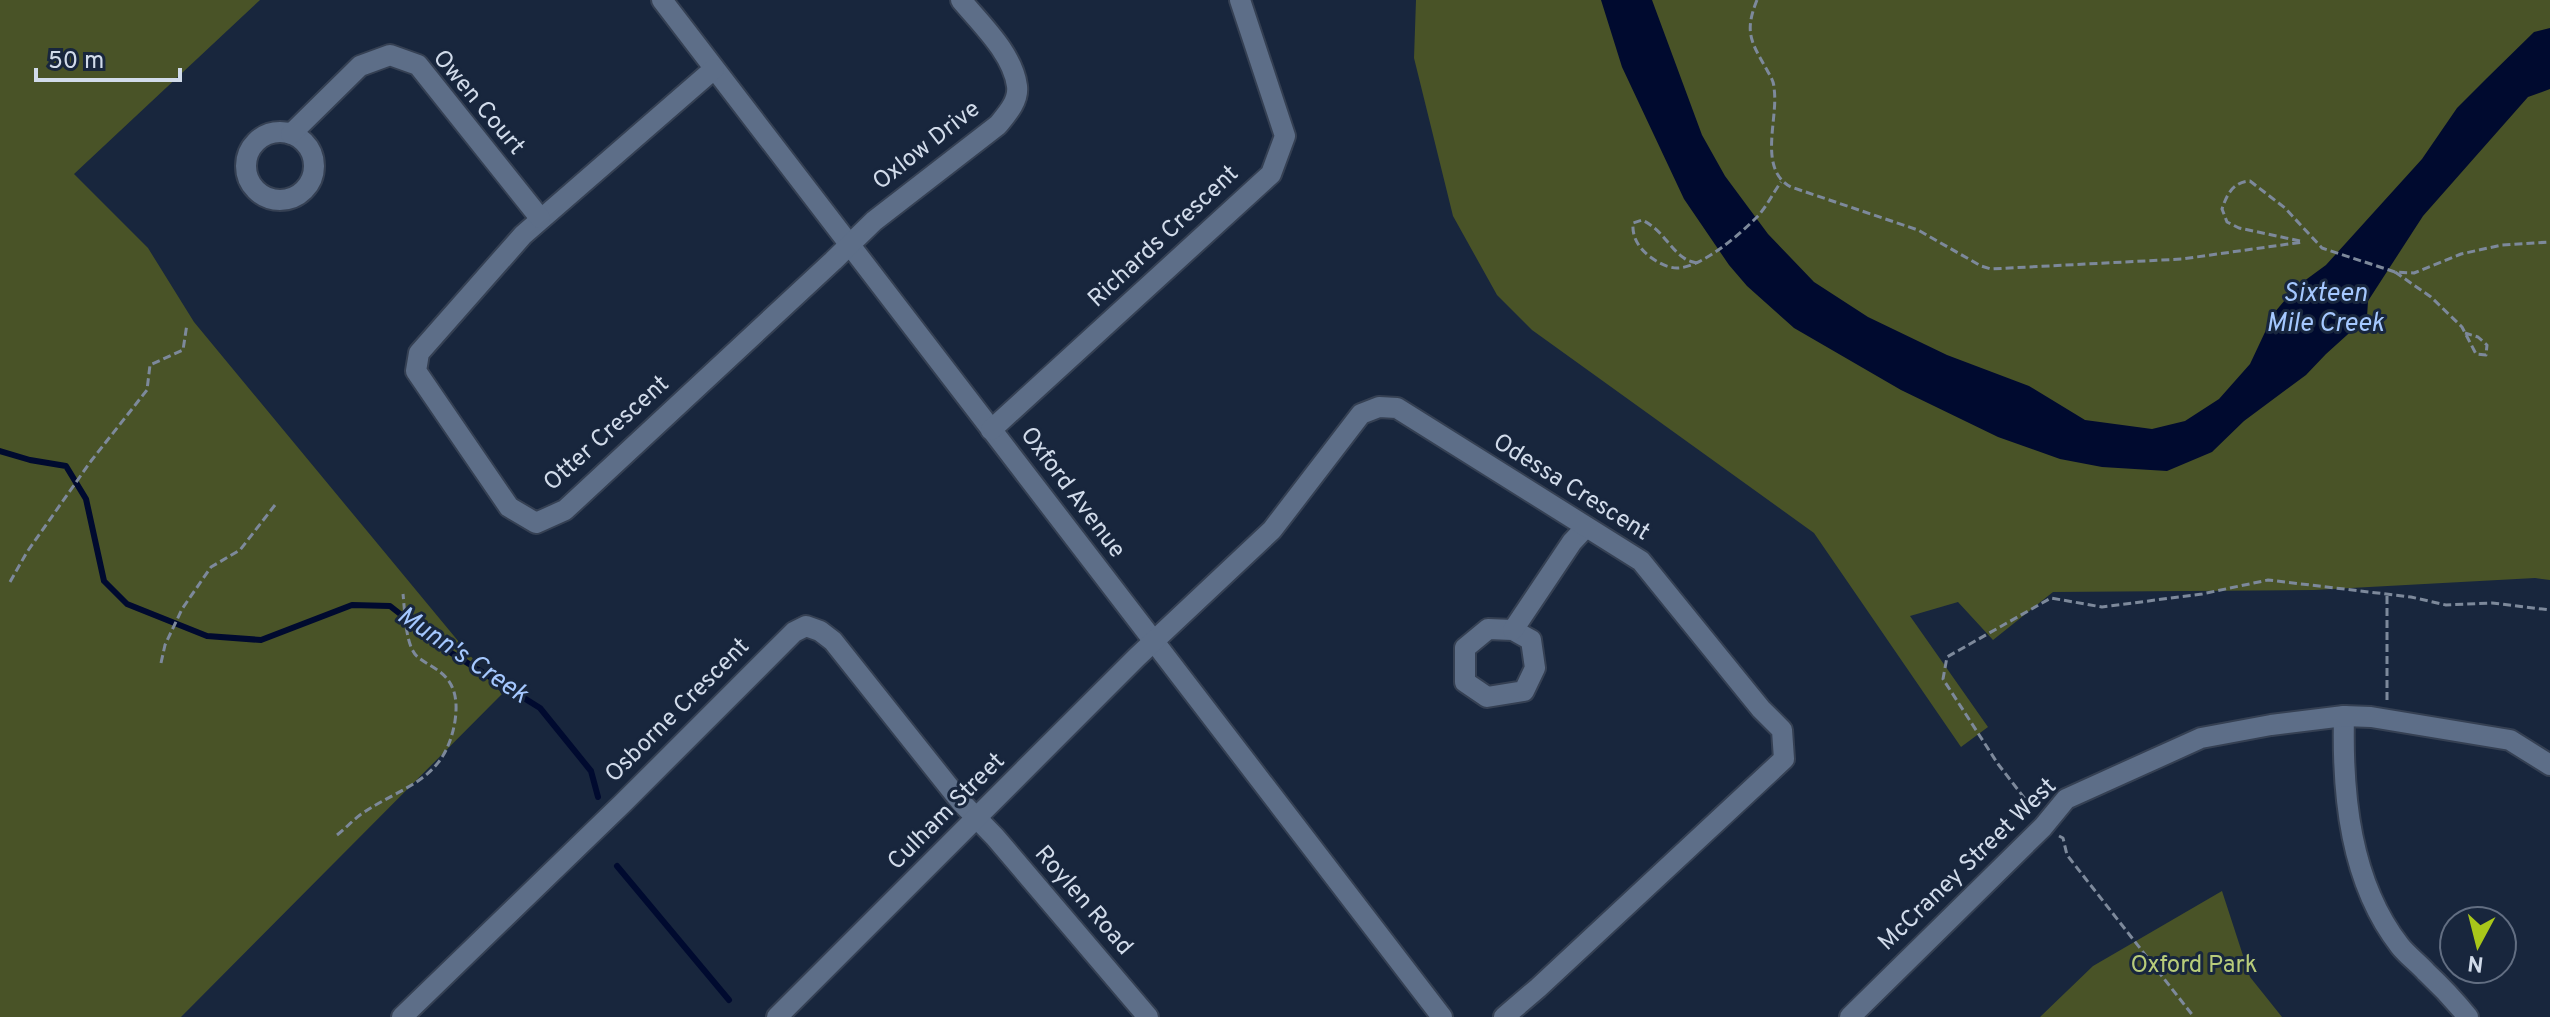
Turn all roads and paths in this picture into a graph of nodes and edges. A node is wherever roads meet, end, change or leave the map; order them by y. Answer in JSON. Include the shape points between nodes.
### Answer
{"nodes":[{"id":1,"x":662,"y":0,"type":"edge"},
{"id":2,"x":961,"y":0,"type":"edge"},
{"id":3,"x":1240,"y":0,"type":"edge"},
{"id":4,"x":1757,"y":0,"type":"edge"},
{"id":5,"x":714,"y":69,"type":"junction"},
{"id":6,"x":291,"y":134,"type":"dead end"},
{"id":7,"x":1781,"y":182,"type":"junction"},
{"id":8,"x":540,"y":218,"type":"junction"},
{"id":9,"x":2550,"y":242,"type":"edge"},
{"id":10,"x":849,"y":244,"type":"junction"},
{"id":11,"x":1697,"y":263,"type":"junction"},
{"id":12,"x":2394,"y":272,"type":"junction"},
{"id":13,"x":187,"y":324,"type":"dead end"},
{"id":14,"x":2465,"y":333,"type":"junction"},
{"id":15,"x":991,"y":430,"type":"junction"},
{"id":16,"x":275,"y":505,"type":"dead end"},
{"id":17,"x":1586,"y":527,"type":"junction"},
{"id":18,"x":10,"y":582,"type":"dead end"},
{"id":19,"x":403,"y":594,"type":"dead end"},
{"id":20,"x":2387,"y":594,"type":"junction"},
{"id":21,"x":2550,"y":610,"type":"edge"},
{"id":22,"x":1513,"y":630,"type":"dead end"},
{"id":23,"x":1154,"y":642,"type":"junction"},
{"id":24,"x":161,"y":663,"type":"dead end"},
{"id":25,"x":2344,"y":716,"type":"junction"},
{"id":26,"x":2387,"y":719,"type":"junction"},
{"id":27,"x":2550,"y":765,"type":"edge"},
{"id":28,"x":976,"y":820,"type":"junction"},
{"id":29,"x":2043,"y":827,"type":"junction"},
{"id":30,"x":337,"y":835,"type":"dead end"},
{"id":31,"x":780,"y":1014,"type":"edge"},
{"id":32,"x":1141,"y":1014,"type":"edge"},
{"id":33,"x":402,"y":1017,"type":"edge"},
{"id":34,"x":1442,"y":1017,"type":"edge"},
{"id":35,"x":1504,"y":1017,"type":"edge"},
{"id":36,"x":1850,"y":1017,"type":"edge"},
{"id":37,"x":2194,"y":1017,"type":"edge"},
{"id":38,"x":2468,"y":1017,"type":"edge"}],
"edges":[{"from":1,"to":5,"type":"street","name":"Oxford Avenue"},
{"from":2,"to":10,"type":"street","name":"Oxlow Drive","via":[[1008,60],[1018,88],[1012,109]]},
{"from":3,"to":15,"type":"street","name":"Richards Crescent","via":[[1285,136],[1271,174]]},
{"from":4,"to":7,"type":"path","via":[[1750,41],[1774,83],[1770,132]]},
{"from":5,"to":8,"type":"street","name":"Otter Crescent"},
{"from":5,"to":10,"type":"street","name":"Oxford Avenue"},
{"from":6,"to":8,"type":"street","name":"Owen Court","via":[[360,66],[390,55],[418,65]]},
{"from":7,"to":11,"type":"path","via":[[1757,217]]},
{"from":7,"to":12,"type":"path","via":[[1918,230],[1991,269],[2182,259],[2303,242],[2227,222],[2222,209],[2227,195],[2250,181],[2327,251]]},
{"from":8,"to":10,"type":"street","name":"Otter Crescent","via":[[419,353],[416,371],[509,507],[536,523],[565,510]]},
{"from":9,"to":12,"type":"path","via":[[2502,245],[2414,273]]},
{"from":10,"to":15,"type":"street","name":"Oxford Avenue"},
{"from":11,"to":11,"type":"path","via":[[1667,267],[1647,255],[1634,237],[1633,223],[1650,224],[1684,259]]},
{"from":12,"to":14,"type":"path","via":[[2431,297]]},
{"from":13,"to":18,"type":"path","via":[[183,350],[150,365],[147,390],[91,461]]},
{"from":14,"to":14,"type":"path","via":[[2476,354],[2486,355],[2487,345]]},
{"from":15,"to":23,"type":"street","name":"Oxford Avenue"},
{"from":16,"to":24,"type":"path","via":[[240,550],[211,567],[182,609]]},
{"from":17,"to":22,"type":"street"},
{"from":17,"to":23,"type":"street","name":"Odessa Crescent","via":[[1397,408],[1379,407],[1361,414],[1272,530]]},
{"from":17,"to":35,"type":"street","name":"Odessa Crescent","via":[[1641,561],[1782,730],[1784,759]]},
{"from":19,"to":30,"type":"path","via":[[415,656],[446,677],[454,690],[453,734],[440,761],[421,780]]},
{"from":20,"to":21,"type":"path","via":[[2446,605],[2492,603]]},
{"from":20,"to":26,"type":"path"},
{"from":20,"to":29,"type":"path","via":[[2268,580],[2102,607],[2051,598],[1947,657],[1943,679]]},
{"from":23,"to":28,"type":"street","name":"Culham Street"},
{"from":23,"to":34,"type":"street","name":"Oxford Avenue"},
{"from":25,"to":26,"type":"street","name":"McCraney Street West"},
{"from":25,"to":29,"type":"street","name":"McCraney Street West","via":[[2201,738],[2066,799]]},
{"from":25,"to":38,"type":"street","via":[[2344,777],[2352,834],[2369,894],[2400,946]]},
{"from":26,"to":27,"type":"street","name":"McCraney Street West","via":[[2510,740]]},
{"from":28,"to":31,"type":"street","name":"Culham Street"},
{"from":28,"to":32,"type":"street","name":"Roylen Road"},
{"from":28,"to":33,"type":"street","name":"Osborne Crescent","via":[[833,641],[806,626],[794,632]]},
{"from":29,"to":36,"type":"street","name":"McCraney Street West"},
{"from":29,"to":37,"type":"path","via":[[2063,838],[2067,855]]}]}
